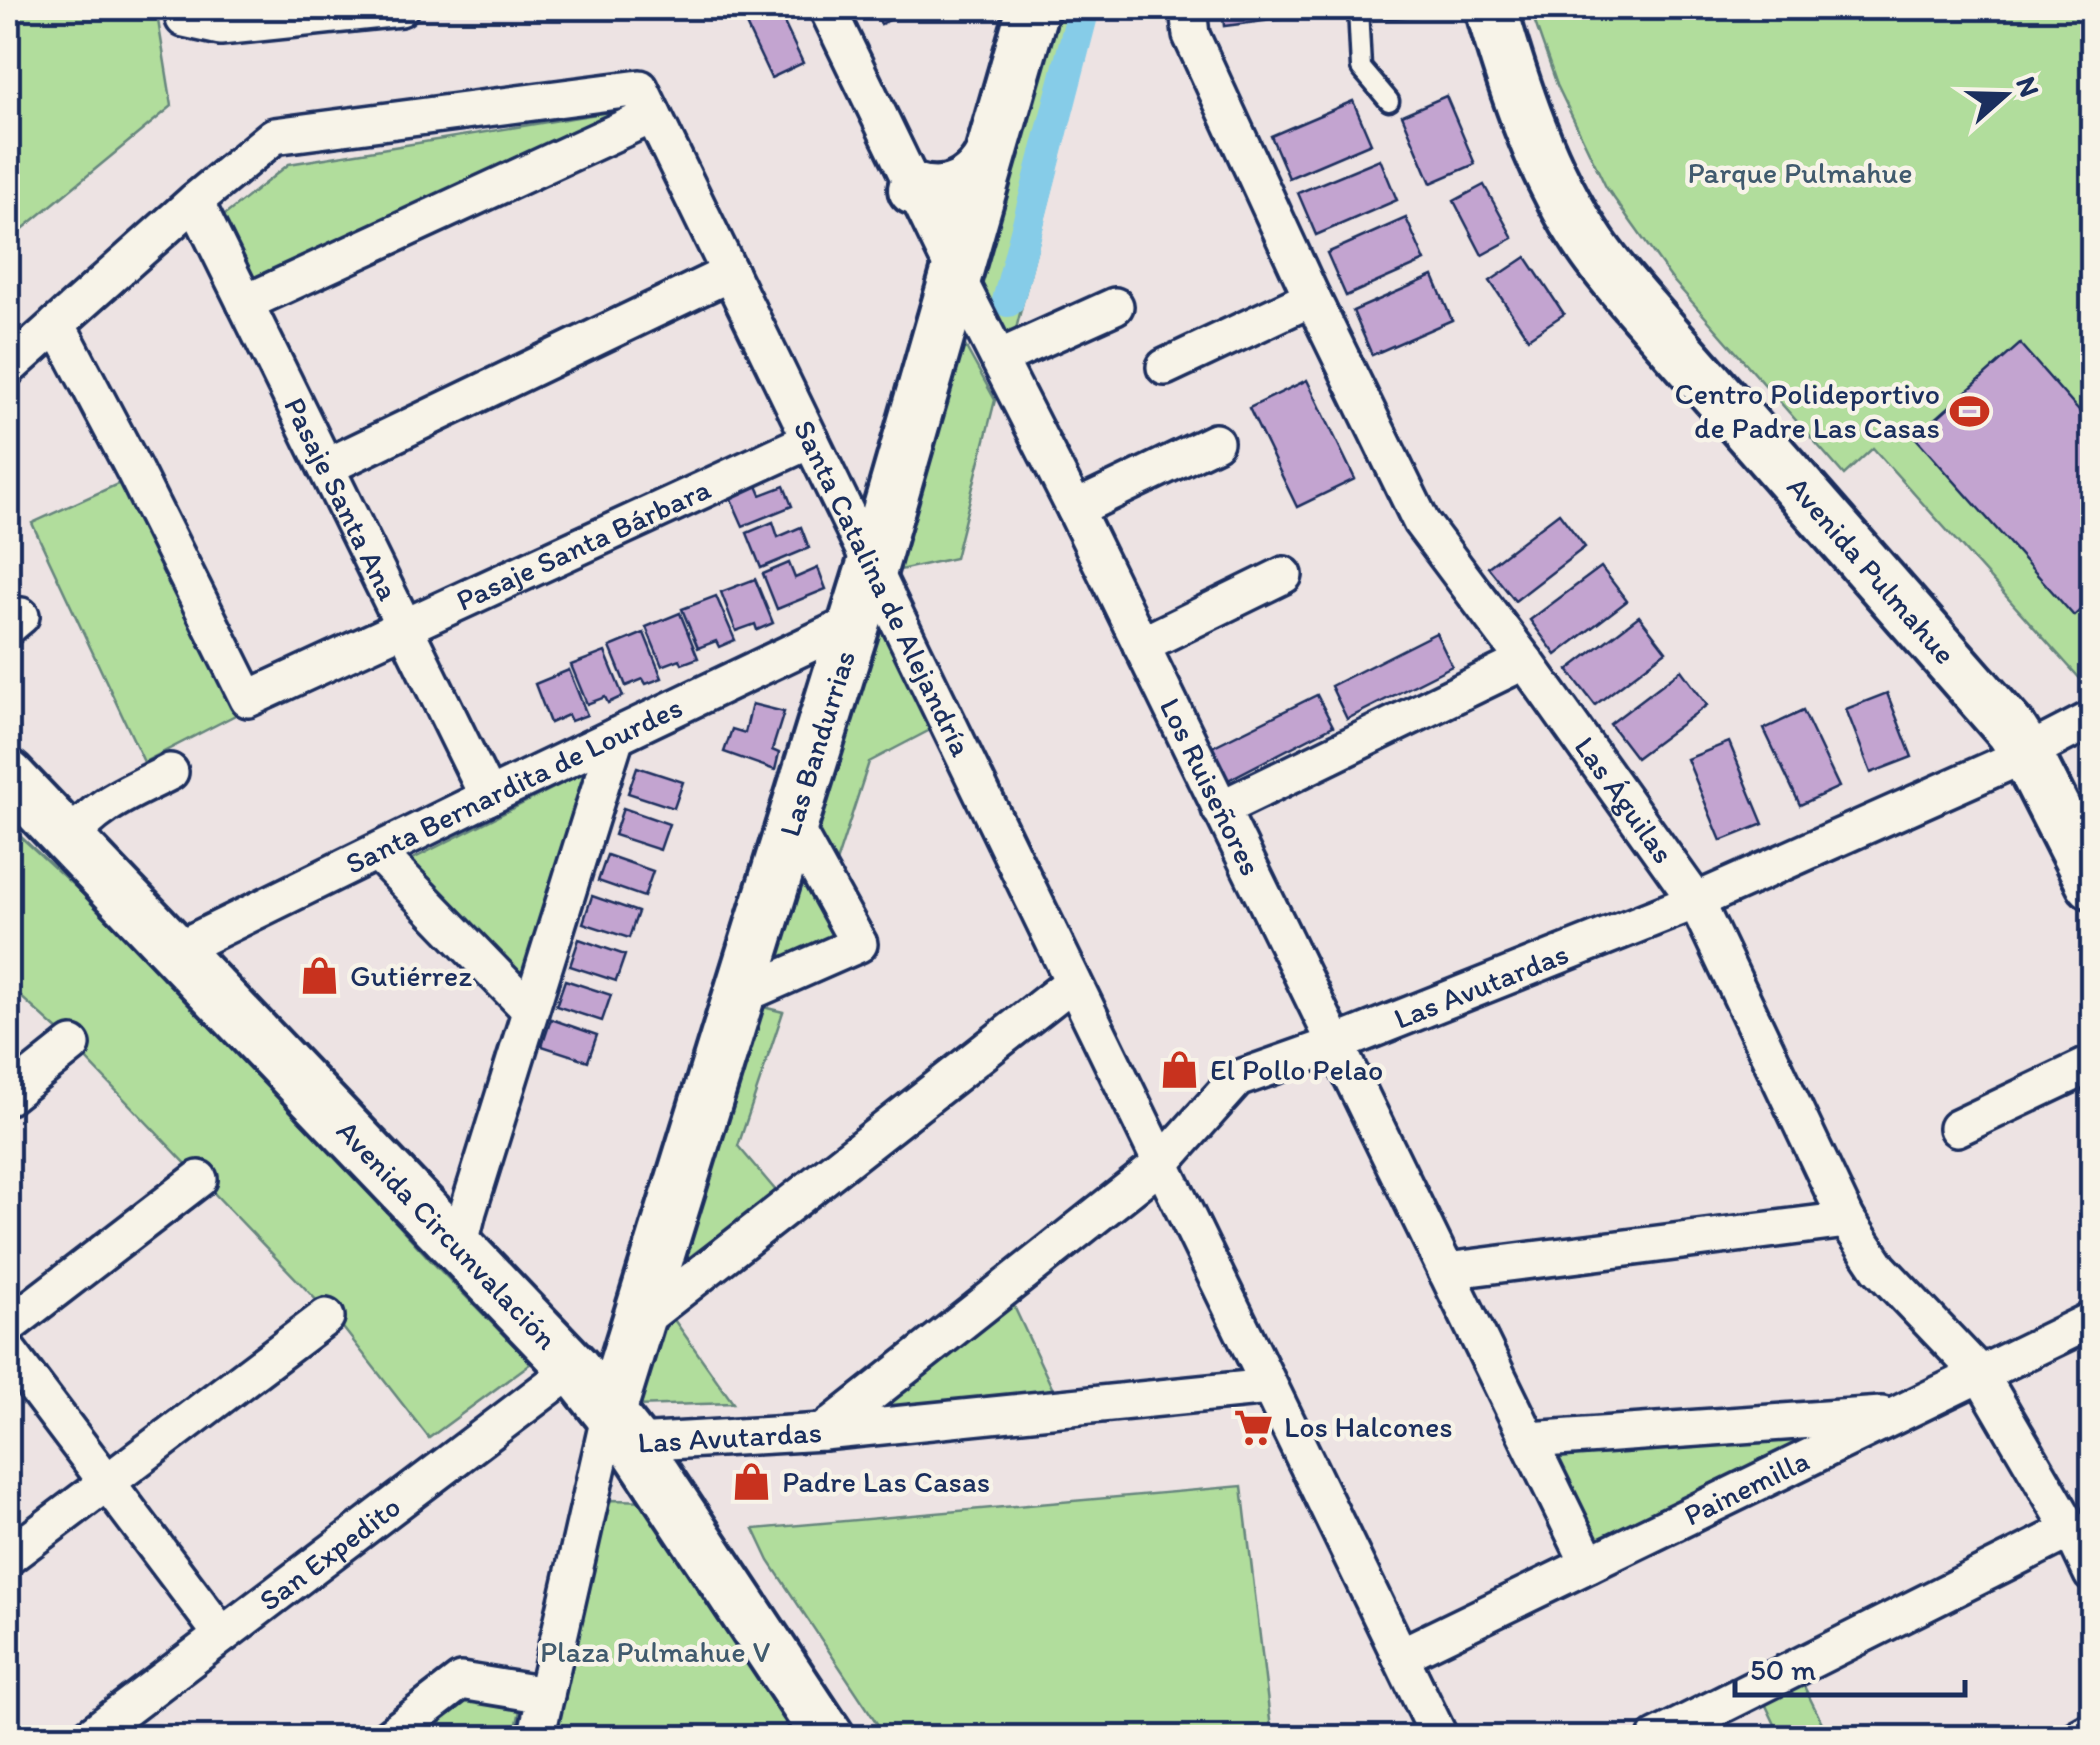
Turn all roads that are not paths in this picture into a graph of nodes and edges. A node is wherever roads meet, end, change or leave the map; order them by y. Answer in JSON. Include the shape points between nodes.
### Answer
{"nodes":[{"id":1,"x":182,"y":8,"type":"edge"},
{"id":2,"x":400,"y":8,"type":"edge"},
{"id":3,"x":827,"y":8,"type":"edge"},
{"id":4,"x":1033,"y":8,"type":"edge"},
{"id":5,"x":1188,"y":8,"type":"edge"},
{"id":6,"x":1358,"y":8,"type":"edge"},
{"id":7,"x":1491,"y":8,"type":"edge"},
{"id":8,"x":1389,"y":101,"type":"dead end"},
{"id":9,"x":653,"y":114,"type":"junction"},
{"id":10,"x":989,"y":159,"type":"junction"},
{"id":11,"x":914,"y":188,"type":"junction"},
{"id":12,"x":195,"y":201,"type":"junction"},
{"id":13,"x":730,"y":273,"type":"junction"},
{"id":14,"x":956,"y":275,"type":"junction"},
{"id":15,"x":1312,"y":298,"type":"junction"},
{"id":16,"x":245,"y":302,"type":"junction"},
{"id":17,"x":1115,"y":306,"type":"dead end"},
{"id":18,"x":57,"y":324,"type":"junction"},
{"id":19,"x":999,"y":358,"type":"junction"},
{"id":20,"x":1165,"y":367,"type":"dead end"},
{"id":21,"x":8,"y":368,"type":"edge"},
{"id":22,"x":810,"y":440,"type":"junction"},
{"id":23,"x":1216,"y":442,"type":"dead end"},
{"id":24,"x":326,"y":467,"type":"junction"},
{"id":25,"x":1076,"y":510,"type":"junction"},
{"id":26,"x":872,"y":567,"type":"junction"},
{"id":27,"x":1284,"y":574,"type":"dead end"},
{"id":28,"x":854,"y":622,"type":"junction"},
{"id":29,"x":404,"y":627,"type":"junction"},
{"id":30,"x":1140,"y":645,"type":"junction"},
{"id":31,"x":1524,"y":662,"type":"junction"},
{"id":32,"x":2092,"y":719,"type":"edge"},
{"id":33,"x":616,"y":736,"type":"junction"},
{"id":34,"x":2026,"y":752,"type":"junction"},
{"id":35,"x":170,"y":772,"type":"dead end"},
{"id":36,"x":8,"y":776,"type":"edge"},
{"id":37,"x":488,"y":797,"type":"junction"},
{"id":38,"x":1220,"y":810,"type":"junction"},
{"id":39,"x":792,"y":823,"type":"junction"},
{"id":40,"x":68,"y":841,"type":"junction"},
{"id":41,"x":377,"y":852,"type":"junction"},
{"id":42,"x":2092,"y":884,"type":"edge"},
{"id":43,"x":1696,"y":901,"type":"junction"},
{"id":44,"x":174,"y":951,"type":"junction"},
{"id":45,"x":1073,"y":982,"type":"junction"},
{"id":46,"x":738,"y":998,"type":"junction"},
{"id":47,"x":530,"y":1010,"type":"junction"},
{"id":48,"x":1336,"y":1044,"type":"junction"},
{"id":49,"x":72,"y":1045,"type":"dead end"},
{"id":50,"x":2092,"y":1064,"type":"edge"},
{"id":51,"x":8,"y":1096,"type":"edge"},
{"id":52,"x":1957,"y":1128,"type":"dead end"},
{"id":53,"x":1161,"y":1164,"type":"junction"},
{"id":54,"x":198,"y":1179,"type":"dead end"},
{"id":55,"x":1846,"y":1220,"type":"junction"},
{"id":56,"x":459,"y":1248,"type":"junction"},
{"id":57,"x":1446,"y":1271,"type":"junction"},
{"id":58,"x":326,"y":1317,"type":"dead end"},
{"id":59,"x":2092,"y":1320,"type":"edge"},
{"id":60,"x":635,"y":1325,"type":"junction"},
{"id":61,"x":8,"y":1326,"type":"edge"},
{"id":62,"x":8,"y":1351,"type":"edge"},
{"id":63,"x":574,"y":1368,"type":"junction"},
{"id":64,"x":1980,"y":1374,"type":"junction"},
{"id":65,"x":1269,"y":1388,"type":"junction"},
{"id":66,"x":1899,"y":1414,"type":"junction"},
{"id":67,"x":823,"y":1432,"type":"junction"},
{"id":68,"x":616,"y":1433,"type":"junction"},
{"id":69,"x":1529,"y":1440,"type":"junction"},
{"id":70,"x":107,"y":1482,"type":"junction"},
{"id":71,"x":2071,"y":1530,"type":"junction"},
{"id":72,"x":8,"y":1557,"type":"edge"},
{"id":73,"x":1589,"y":1564,"type":"junction"},
{"id":74,"x":2092,"y":1574,"type":"edge"},
{"id":75,"x":222,"y":1635,"type":"junction"},
{"id":76,"x":1400,"y":1656,"type":"junction"},
{"id":77,"x":546,"y":1695,"type":"junction"},
{"id":78,"x":2092,"y":1730,"type":"edge"},
{"id":79,"x":88,"y":1738,"type":"edge"},
{"id":80,"x":387,"y":1738,"type":"edge"},
{"id":81,"x":536,"y":1738,"type":"edge"},
{"id":82,"x":829,"y":1738,"type":"edge"},
{"id":83,"x":1440,"y":1738,"type":"edge"},
{"id":84,"x":1656,"y":1738,"type":"edge"},
{"id":85,"x":2078,"y":1738,"type":"edge"}],
"edges":[{"from":1,"to":2,"type":"street","via":[[184,19],[220,26]]},
{"from":3,"to":11,"type":"street","name":"Los Ruiseñores"},
{"from":4,"to":10,"type":"street","name":"Las Bandurrias"},
{"from":5,"to":15,"type":"street","name":"Las Águilas","via":[[1191,35]]},
{"from":6,"to":8,"type":"lane","via":[[1361,68]]},
{"from":7,"to":34,"type":"street","name":"Avenida Pulmahue","via":[[1543,157],[1588,243]]},
{"from":9,"to":12,"type":"street","name":"Santa Catalina de Alejandría","via":[[640,88],[274,136]]},
{"from":9,"to":13,"type":"street","name":"Santa Catalina de Alejandría"},
{"from":9,"to":16,"type":"street"},
{"from":10,"to":11,"type":"street","via":[[961,187],[936,193]]},
{"from":10,"to":14,"type":"street","name":"Las Bandurrias"},
{"from":11,"to":14,"type":"street","name":"Los Ruiseñores"},
{"from":12,"to":16,"type":"street","name":"Pasaje Santa Ana"},
{"from":12,"to":18,"type":"street","name":"Santa Catalina de Alejandría"},
{"from":13,"to":22,"type":"street","name":"Santa Catalina de Alejandría"},
{"from":13,"to":24,"type":"street"},
{"from":14,"to":19,"type":"street","name":"Los Ruiseñores"},
{"from":14,"to":26,"type":"street","name":"Las Bandurrias"},
{"from":15,"to":20,"type":"street"},
{"from":15,"to":31,"type":"street","name":"Las Águilas","via":[[1420,522]]},
{"from":16,"to":24,"type":"street","name":"Pasaje Santa Ana"},
{"from":17,"to":19,"type":"street"},
{"from":18,"to":21,"type":"street","name":"Santa Catalina de Alejandría"},
{"from":18,"to":29,"type":"street","name":"Pasaje Santa Bárbara","via":[[248,700]]},
{"from":19,"to":25,"type":"street","name":"Los Ruiseñores"},
{"from":22,"to":26,"type":"street","name":"Santa Catalina de Alejandría"},
{"from":22,"to":29,"type":"street","name":"Pasaje Santa Bárbara"},
{"from":23,"to":25,"type":"street"},
{"from":24,"to":29,"type":"street","name":"Pasaje Santa Ana"},
{"from":25,"to":30,"type":"street","name":"Los Ruiseñores"},
{"from":26,"to":28,"type":"street","name":"Las Bandurrias"},
{"from":26,"to":45,"type":"street","name":"Santa Catalina de Alejandría"},
{"from":27,"to":30,"type":"street"},
{"from":28,"to":33,"type":"street","name":"Santa Bernardita de Lourdes"},
{"from":28,"to":39,"type":"street","name":"Las Bandurrias"},
{"from":29,"to":37,"type":"street","name":"Pasaje Santa Ana"},
{"from":30,"to":38,"type":"street","name":"Los Ruiseñores"},
{"from":31,"to":38,"type":"street"},
{"from":31,"to":43,"type":"street","name":"Las Águilas"},
{"from":32,"to":34,"type":"street","name":"Las Avutardas"},
{"from":33,"to":37,"type":"street","name":"Santa Bernardita de Lourdes"},
{"from":33,"to":47,"type":"street"},
{"from":34,"to":42,"type":"street","name":"Avenida Pulmahue"},
{"from":34,"to":43,"type":"street","name":"Las Avutardas"},
{"from":35,"to":40,"type":"street","via":[[103,806]]},
{"from":36,"to":40,"type":"street","name":"Avenida Circunvalación"},
{"from":37,"to":41,"type":"street","name":"Santa Bernardita de Lourdes"},
{"from":38,"to":48,"type":"street","name":"Los Ruiseñores"},
{"from":39,"to":46,"type":"street","name":"Las Bandurrias"},
{"from":39,"to":46,"type":"street","via":[[859,944]]},
{"from":40,"to":44,"type":"street","name":"Avenida Circunvalación"},
{"from":41,"to":44,"type":"street","name":"Santa Bernardita de Lourdes"},
{"from":41,"to":47,"type":"street"},
{"from":43,"to":48,"type":"street","name":"Las Avutardas"},
{"from":43,"to":55,"type":"street","name":"Las Águilas"},
{"from":44,"to":56,"type":"street","name":"Avenida Circunvalación"},
{"from":45,"to":53,"type":"street","name":"Santa Catalina de Alejandría"},
{"from":45,"to":60,"type":"street"},
{"from":46,"to":60,"type":"street","name":"Las Bandurrias"},
{"from":47,"to":56,"type":"street"},
{"from":48,"to":53,"type":"street","name":"Las Avutardas","via":[[1237,1080]]},
{"from":48,"to":57,"type":"street","name":"Los Ruiseñores"},
{"from":49,"to":51,"type":"street"},
{"from":50,"to":52,"type":"street"},
{"from":53,"to":65,"type":"street","name":"Santa Catalina de Alejandría"},
{"from":53,"to":67,"type":"street","name":"Las Avutardas"},
{"from":54,"to":61,"type":"street"},
{"from":55,"to":57,"type":"street"},
{"from":55,"to":64,"type":"street","name":"Las Águilas","via":[[1879,1268]]},
{"from":56,"to":63,"type":"street","name":"Avenida Circunvalación"},
{"from":57,"to":69,"type":"street","name":"Los Ruiseñores"},
{"from":58,"to":70,"type":"street"},
{"from":59,"to":64,"type":"street","name":"Painemilla"},
{"from":60,"to":63,"type":"street"},
{"from":60,"to":68,"type":"street","name":"Las Bandurrias"},
{"from":62,"to":70,"type":"street"},
{"from":63,"to":68,"type":"street","name":"Avenida Circunvalación"},
{"from":63,"to":75,"type":"street","name":"San Expedito"},
{"from":64,"to":66,"type":"street","name":"Painemilla"},
{"from":64,"to":71,"type":"street","name":"Las Águilas"},
{"from":65,"to":67,"type":"street"},
{"from":65,"to":76,"type":"street","name":"Santa Catalina de Alejandría"},
{"from":66,"to":69,"type":"street"},
{"from":66,"to":73,"type":"street","name":"Painemilla"},
{"from":67,"to":68,"type":"street","name":"Las Avutardas"},
{"from":68,"to":77,"type":"street","name":"Las Bandurrias"},
{"from":68,"to":82,"type":"street","name":"Avenida Circunvalación"},
{"from":69,"to":73,"type":"street","name":"Los Ruiseñores"},
{"from":70,"to":72,"type":"street"},
{"from":70,"to":75,"type":"street"},
{"from":71,"to":74,"type":"street","name":"Las Águilas"},
{"from":71,"to":84,"type":"street"},
{"from":73,"to":76,"type":"street","name":"Painemilla"},
{"from":75,"to":79,"type":"street","name":"San Expedito"},
{"from":76,"to":83,"type":"street","name":"Santa Catalina de Alejandría"},
{"from":77,"to":80,"type":"street","via":[[461,1682]]},
{"from":77,"to":81,"type":"street","name":"Las Bandurrias"},
{"from":78,"to":85,"type":"street"}]}
